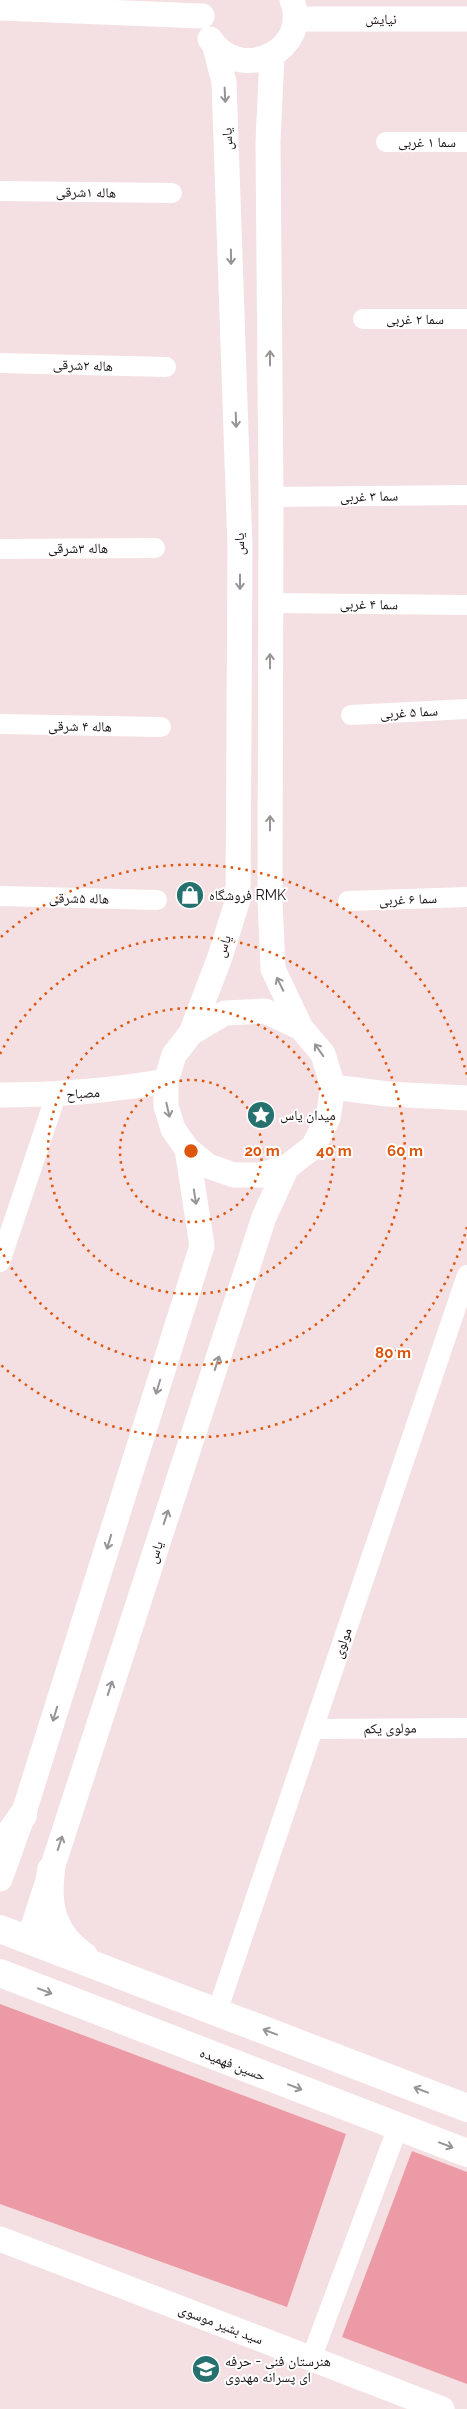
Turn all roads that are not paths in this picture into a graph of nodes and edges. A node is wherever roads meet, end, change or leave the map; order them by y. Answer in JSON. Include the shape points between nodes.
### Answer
{"nodes":[{"id":1,"x":0,"y":8,"type":"edge"},
{"id":2,"x":204,"y":8,"type":"edge"},
{"id":3,"x":294,"y":10,"type":"edge"},
{"id":4,"x":467,"y":19,"type":"edge"},
{"id":5,"x":215,"y":47,"type":"junction"},
{"id":6,"x":272,"y":55,"type":"junction"},
{"id":7,"x":386,"y":142,"type":"dead end"},
{"id":8,"x":467,"y":142,"type":"edge"},
{"id":9,"x":0,"y":191,"type":"edge"},
{"id":10,"x":172,"y":193,"type":"dead end"},
{"id":11,"x":363,"y":319,"type":"dead end"},
{"id":12,"x":467,"y":319,"type":"edge"},
{"id":13,"x":0,"y":363,"type":"edge"},
{"id":14,"x":166,"y":368,"type":"dead end"},
{"id":15,"x":467,"y":495,"type":"edge"},
{"id":16,"x":271,"y":497,"type":"junction"},
{"id":17,"x":155,"y":548,"type":"dead end"},
{"id":18,"x":0,"y":549,"type":"edge"},
{"id":19,"x":270,"y":603,"type":"junction"},
{"id":20,"x":467,"y":605,"type":"edge"},
{"id":21,"x":467,"y":709,"type":"edge"},
{"id":22,"x":350,"y":715,"type":"dead end"},
{"id":23,"x":0,"y":724,"type":"edge"},
{"id":24,"x":161,"y":727,"type":"dead end"},
{"id":25,"x":0,"y":896,"type":"edge"},
{"id":26,"x":467,"y":897,"type":"edge"},
{"id":27,"x":157,"y":900,"type":"dead end"},
{"id":28,"x":348,"y":901,"type":"dead end"},
{"id":29,"x":301,"y":1028,"type":"junction"},
{"id":30,"x":191,"y":1033,"type":"junction"},
{"id":31,"x":166,"y":1081,"type":"junction"},
{"id":32,"x":332,"y":1087,"type":"junction"},
{"id":33,"x":0,"y":1095,"type":"edge"},
{"id":34,"x":56,"y":1095,"type":"junction"},
{"id":35,"x":467,"y":1098,"type":"edge"},
{"id":36,"x":187,"y":1149,"type":"junction"},
{"id":37,"x":287,"y":1167,"type":"junction"},
{"id":38,"x":0,"y":1262,"type":"edge"},
{"id":39,"x":467,"y":1275,"type":"edge"},
{"id":40,"x":467,"y":1728,"type":"edge"},
{"id":41,"x":313,"y":1729,"type":"junction"},
{"id":42,"x":23,"y":1815,"type":"junction"},
{"id":43,"x":0,"y":1848,"type":"edge"},
{"id":44,"x":51,"y":1870,"type":"junction"},
{"id":45,"x":0,"y":1879,"type":"edge"},
{"id":46,"x":0,"y":1929,"type":"edge"},
{"id":47,"x":29,"y":1939,"type":"junction"},
{"id":48,"x":102,"y":1968,"type":"junction"},
{"id":49,"x":7,"y":1976,"type":"edge"},
{"id":50,"x":217,"y":2012,"type":"junction"},
{"id":51,"x":467,"y":2108,"type":"edge"},
{"id":52,"x":398,"y":2127,"type":"junction"},
{"id":53,"x":467,"y":2153,"type":"edge"},
{"id":54,"x":0,"y":2239,"type":"edge"},
{"id":55,"x":311,"y":2359,"type":"junction"},
{"id":56,"x":442,"y":2409,"type":"edge"}],
"edges":[{"from":1,"to":2,"type":"street"},
{"from":2,"to":5,"type":"street","name":"یاس","via":[[206,33]]},
{"from":3,"to":4,"type":"street","name":"نیایش"},
{"from":3,"to":6,"type":"street","via":[[291,33],[284,46]]},
{"from":5,"to":6,"type":"street","via":[[226,56],[239,60],[256,61]]},
{"from":5,"to":30,"type":"street","name":"یاس","one_way":true,"via":[[224,82],[239,529],[238,899]]},
{"from":16,"to":6,"type":"street","one_way":true,"via":[[268,142]]},
{"from":7,"to":8,"type":"street","name":"سما ۱ غربی"},
{"from":9,"to":10,"type":"street","name":"هاله ۱شرقی"},
{"from":11,"to":12,"type":"street","name":"سما ۲ غربی"},
{"from":13,"to":14,"type":"street","name":"هاله ۲شرقی"},
{"from":15,"to":16,"type":"street","name":"سما ۳ غربی"},
{"from":16,"to":19,"type":"street"},
{"from":17,"to":18,"type":"street","name":"هاله ۳شرقی"},
{"from":19,"to":20,"type":"street","name":"سما ۴ غربی"},
{"from":29,"to":19,"type":"street","one_way":true,"via":[[273,969]]},
{"from":21,"to":22,"type":"street","name":"سما ۵ غربی"},
{"from":23,"to":24,"type":"street","name":"هاله ۴ شرقی"},
{"from":25,"to":27,"type":"street","name":"هاله ۵شرقی"},
{"from":26,"to":28,"type":"street","name":"سما ۶ غربی"},
{"from":29,"to":30,"type":"street","via":[[265,1011],[225,1013]]},
{"from":32,"to":29,"type":"street","one_way":true,"via":[[323,1054]]},
{"from":30,"to":31,"type":"street","via":[[174,1055]]},
{"from":31,"to":34,"type":"street","name":"مصباح","via":[[112,1091]]},
{"from":31,"to":36,"type":"street","one_way":true,"via":[[166,1106],[173,1129]]},
{"from":32,"to":35,"type":"street","via":[[387,1094]]},
{"from":32,"to":37,"type":"street","via":[[328,1118],[312,1147]]},
{"from":33,"to":34,"type":"street","name":"مصباح"},
{"from":34,"to":38,"type":"street"},
{"from":36,"to":37,"type":"street","via":[[208,1166],[234,1175],[261,1175]]},
{"from":36,"to":42,"type":"street","one_way":true,"via":[[202,1246]]},
{"from":44,"to":37,"type":"street","name":"یاس","one_way":true,"via":[[264,1217]]},
{"from":39,"to":41,"type":"street","name":"مولوی"},
{"from":40,"to":41,"type":"street","name":"مولوی یکم"},
{"from":41,"to":50,"type":"street","name":"مولوی"},
{"from":42,"to":43,"type":"main road"},
{"from":42,"to":45,"type":"street"},
{"from":44,"to":47,"type":"street","name":"یاس"},
{"from":44,"to":48,"type":"main road","via":[[48,1890],[57,1929],[69,1946]]},
{"from":46,"to":47,"type":"main road"},
{"from":47,"to":48,"type":"main road"},
{"from":47,"to":49,"type":"main road"},
{"from":48,"to":50,"type":"main road"},
{"from":49,"to":52,"type":"main road","name":"حسین فهمیده","one_way":true},
{"from":51,"to":50,"type":"main road","one_way":true},
{"from":52,"to":53,"type":"main road","name":"حسین فهمیده","one_way":true},
{"from":52,"to":55,"type":"street"},
{"from":54,"to":55,"type":"street","name":"سید بشیر موسوی"},
{"from":55,"to":56,"type":"street","name":"سید بشیر موسوی"}]}
